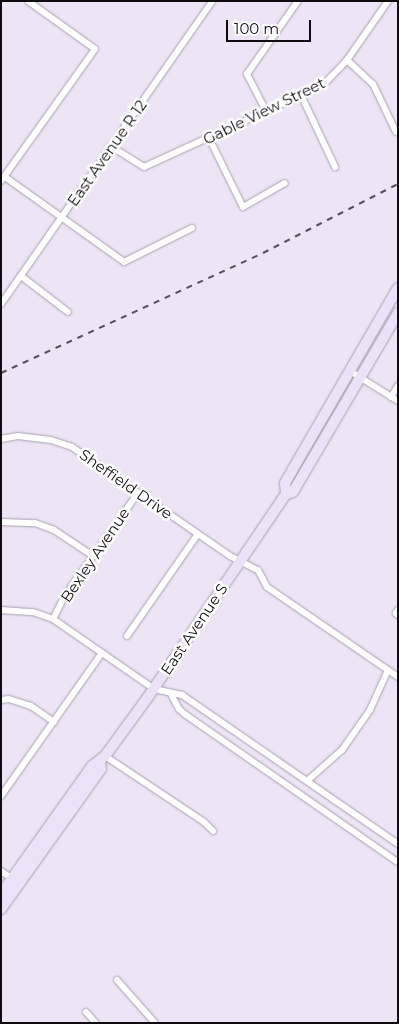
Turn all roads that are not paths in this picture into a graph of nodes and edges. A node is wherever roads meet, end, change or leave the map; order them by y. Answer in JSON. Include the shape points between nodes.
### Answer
{"nodes":[{"id":1,"x":28,"y":1,"type":"edge"},
{"id":2,"x":212,"y":1,"type":"edge"},
{"id":3,"x":298,"y":1,"type":"edge"},
{"id":4,"x":388,"y":1,"type":"edge"},
{"id":5,"x":347,"y":60,"type":"junction"},
{"id":6,"x":301,"y":95,"type":"junction"},
{"id":7,"x":266,"y":111,"type":"junction"},
{"id":8,"x":396,"y":132,"type":"dead end"},
{"id":9,"x":209,"y":138,"type":"junction"},
{"id":10,"x":112,"y":147,"type":"junction"},
{"id":11,"x":335,"y":167,"type":"dead end"},
{"id":12,"x":3,"y":179,"type":"edge"},
{"id":13,"x":285,"y":183,"type":"dead end"},
{"id":14,"x":62,"y":219,"type":"junction"},
{"id":15,"x":192,"y":228,"type":"dead end"},
{"id":16,"x":21,"y":276,"type":"junction"},
{"id":17,"x":398,"y":288,"type":"edge"},
{"id":18,"x":1,"y":304,"type":"edge"},
{"id":19,"x":68,"y":312,"type":"dead end"},
{"id":20,"x":398,"y":313,"type":"edge"},
{"id":21,"x":350,"y":372,"type":"junction"},
{"id":22,"x":361,"y":377,"type":"junction"},
{"id":23,"x":398,"y":386,"type":"edge"},
{"id":24,"x":391,"y":397,"type":"junction"},
{"id":25,"x":398,"y":402,"type":"edge"},
{"id":26,"x":1,"y":439,"type":"edge"},
{"id":27,"x":138,"y":493,"type":"junction"},
{"id":28,"x":286,"y":494,"type":"junction"},
{"id":29,"x":1,"y":522,"type":"edge"},
{"id":30,"x":198,"y":534,"type":"junction"},
{"id":31,"x":93,"y":556,"type":"junction"},
{"id":32,"x":241,"y":561,"type":"junction"},
{"id":33,"x":1,"y":610,"type":"edge"},
{"id":34,"x":53,"y":619,"type":"junction"},
{"id":35,"x":127,"y":636,"type":"dead end"},
{"id":36,"x":102,"y":653,"type":"junction"},
{"id":37,"x":388,"y":670,"type":"junction"},
{"id":38,"x":398,"y":677,"type":"edge"},
{"id":39,"x":154,"y":689,"type":"junction"},
{"id":40,"x":171,"y":694,"type":"junction"},
{"id":41,"x":1,"y":700,"type":"edge"},
{"id":42,"x":54,"y":722,"type":"junction"},
{"id":43,"x":102,"y":759,"type":"junction"},
{"id":44,"x":307,"y":781,"type":"junction"},
{"id":45,"x":1,"y":796,"type":"edge"},
{"id":46,"x":213,"y":831,"type":"dead end"},
{"id":47,"x":398,"y":844,"type":"edge"},
{"id":48,"x":398,"y":860,"type":"edge"},
{"id":49,"x":1,"y":871,"type":"edge"},
{"id":50,"x":12,"y":878,"type":"junction"},
{"id":51,"x":1,"y":894,"type":"edge"},
{"id":52,"x":1,"y":901,"type":"edge"},
{"id":53,"x":1,"y":909,"type":"edge"},
{"id":54,"x":116,"y":980,"type":"dead end"},
{"id":55,"x":86,"y":1012,"type":"dead end"},
{"id":56,"x":96,"y":1023,"type":"edge"},
{"id":57,"x":155,"y":1023,"type":"edge"}],
"edges":[{"from":1,"to":12,"type":"street","via":[[95,49]]},
{"from":2,"to":10,"type":"street","name":"East Avenue R 12"},
{"from":3,"to":7,"type":"street","via":[[247,74]]},
{"from":4,"to":5,"type":"street","name":"Gable View Street"},
{"from":5,"to":6,"type":"street","name":"Gable View Street","via":[[326,82]]},
{"from":5,"to":8,"type":"street","via":[[373,84]]},
{"from":6,"to":7,"type":"street","name":"Gable View Street"},
{"from":6,"to":11,"type":"street"},
{"from":7,"to":9,"type":"street","name":"Gable View Street"},
{"from":9,"to":10,"type":"street","name":"Gable View Street","via":[[144,167]]},
{"from":9,"to":13,"type":"street","via":[[243,207]]},
{"from":10,"to":14,"type":"street","name":"East Avenue R 12"},
{"from":12,"to":14,"type":"street"},
{"from":14,"to":15,"type":"street","via":[[124,262]]},
{"from":14,"to":16,"type":"street","name":"East Avenue R 12"},
{"from":16,"to":18,"type":"street","name":"East Avenue R 12"},
{"from":16,"to":19,"type":"street"},
{"from":17,"to":21,"type":"main road","name":"East Avenue S"},
{"from":20,"to":22,"type":"main road","name":"East Avenue S"},
{"from":21,"to":22,"type":"street"},
{"from":21,"to":28,"type":"main road","name":"East Avenue S","via":[[285,483]]},
{"from":22,"to":24,"type":"street"},
{"from":22,"to":28,"type":"main road","name":"East Avenue S","via":[[293,492]]},
{"from":23,"to":24,"type":"street"},
{"from":24,"to":25,"type":"street"},
{"from":26,"to":27,"type":"street","name":"Sheffield Drive","via":[[18,436],[51,440],[72,447]]},
{"from":27,"to":30,"type":"street","name":"Sheffield Drive"},
{"from":27,"to":31,"type":"street","name":"Bexley Avenue"},
{"from":28,"to":32,"type":"main road","name":"East Avenue S"},
{"from":29,"to":31,"type":"street","via":[[35,523],[54,530]]},
{"from":30,"to":32,"type":"street","name":"Sheffield Drive"},
{"from":30,"to":35,"type":"street"},
{"from":31,"to":34,"type":"street","name":"Bexley Avenue"},
{"from":32,"to":37,"type":"street","name":"Sheffield Drive","via":[[258,570],[268,587]]},
{"from":32,"to":39,"type":"main road","name":"East Avenue S"},
{"from":33,"to":34,"type":"street","via":[[33,612]]},
{"from":34,"to":36,"type":"street"},
{"from":36,"to":39,"type":"street"},
{"from":36,"to":42,"type":"street"},
{"from":37,"to":38,"type":"street","name":"Sheffield Drive"},
{"from":37,"to":44,"type":"street","via":[[370,710],[342,750]]},
{"from":39,"to":40,"type":"street"},
{"from":39,"to":43,"type":"main road","name":"East Avenue S"},
{"from":40,"to":44,"type":"street","via":[[182,695]]},
{"from":40,"to":48,"type":"street","via":[[186,715]]},
{"from":41,"to":42,"type":"street","via":[[31,706]]},
{"from":42,"to":45,"type":"street"},
{"from":43,"to":46,"type":"street","via":[[204,822]]},
{"from":43,"to":50,"type":"main road","name":"East Avenue S","via":[[92,766]]},
{"from":43,"to":53,"type":"main road","name":"East Avenue S","via":[[101,770]]},
{"from":44,"to":47,"type":"street"},
{"from":49,"to":50,"type":"street"},
{"from":50,"to":51,"type":"main road","name":"East Avenue S"},
{"from":50,"to":52,"type":"street","via":[[14,882]]},
{"from":54,"to":57,"type":"street"},
{"from":55,"to":56,"type":"street"}]}
